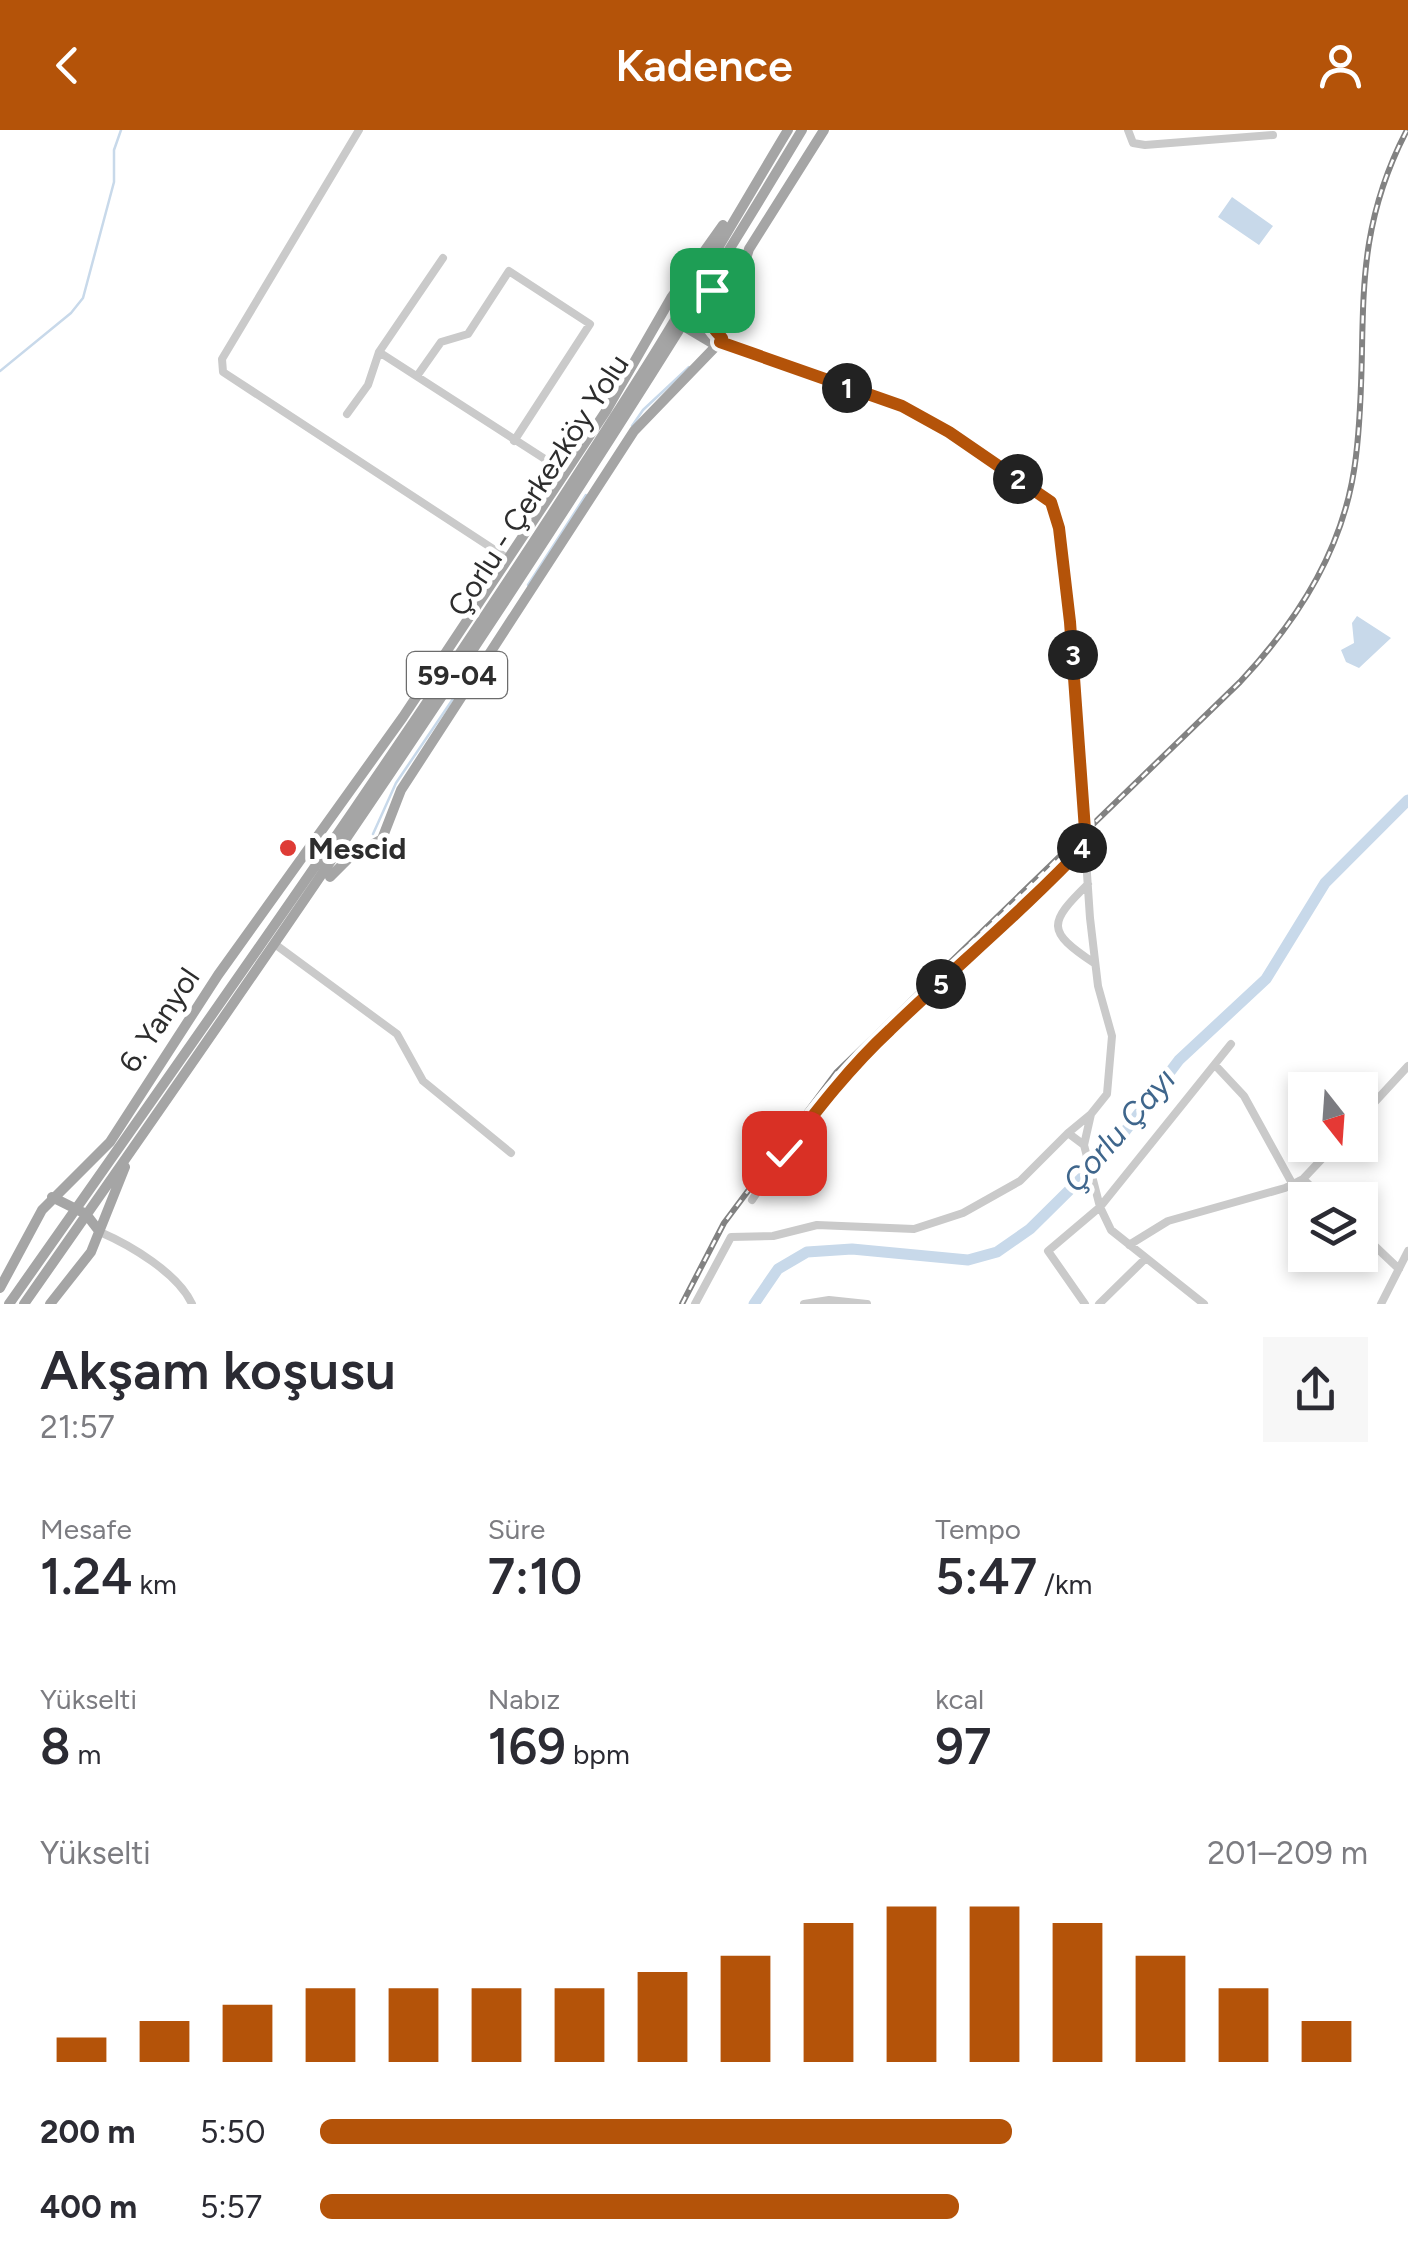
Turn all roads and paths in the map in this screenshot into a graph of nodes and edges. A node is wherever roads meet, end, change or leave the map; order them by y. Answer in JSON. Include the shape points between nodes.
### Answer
{"nodes":[{"id":1,"x":360,"y":130,"type":"edge"},
{"id":2,"x":788,"y":130,"type":"edge"},
{"id":3,"x":802,"y":130,"type":"edge"},
{"id":4,"x":824,"y":130,"type":"edge"},
{"id":5,"x":1128,"y":130,"type":"edge"},
{"id":6,"x":1272,"y":135,"type":"dead end"},
{"id":7,"x":751,"y":191,"type":"junction"},
{"id":8,"x":443,"y":258,"type":"dead end"},
{"id":9,"x":720,"y":267,"type":"junction"},
{"id":10,"x":671,"y":298,"type":"junction"},
{"id":11,"x":682,"y":323,"type":"junction"},
{"id":12,"x":665,"y":335,"type":"junction"},
{"id":13,"x":720,"y":342,"type":"junction"},
{"id":14,"x":379,"y":352,"type":"junction"},
{"id":15,"x":639,"y":358,"type":"junction"},
{"id":16,"x":660,"y":364,"type":"junction"},
{"id":17,"x":417,"y":376,"type":"junction"},
{"id":18,"x":347,"y":414,"type":"dead end"},
{"id":19,"x":514,"y":441,"type":"junction"},
{"id":20,"x":565,"y":472,"type":"junction"},
{"id":21,"x":508,"y":558,"type":"junction"},
{"id":22,"x":405,"y":732,"type":"junction"},
{"id":23,"x":361,"y":777,"type":"junction"},
{"id":24,"x":360,"y":821,"type":"junction"},
{"id":25,"x":382,"y":839,"type":"junction"},
{"id":26,"x":1086,"y":844,"type":"junction"},
{"id":27,"x":1088,"y":884,"type":"junction"},
{"id":28,"x":296,"y":916,"type":"junction"},
{"id":29,"x":276,"y":944,"type":"junction"},
{"id":30,"x":1096,"y":964,"type":"junction"},
{"id":31,"x":1232,"y":1044,"type":"dead end"},
{"id":32,"x":1215,"y":1065,"type":"junction"},
{"id":33,"x":1408,"y":1066,"type":"edge"},
{"id":34,"x":1378,"y":1098,"type":"edge"},
{"id":35,"x":1091,"y":1114,"type":"junction"},
{"id":36,"x":143,"y":1132,"type":"junction"},
{"id":37,"x":1068,"y":1133,"type":"junction"},
{"id":38,"x":1084,"y":1146,"type":"junction"},
{"id":39,"x":511,"y":1153,"type":"dead end"},
{"id":40,"x":1316,"y":1162,"type":"edge"},
{"id":41,"x":1296,"y":1180,"type":"junction"},
{"id":42,"x":1299,"y":1182,"type":"edge"},
{"id":43,"x":66,"y":1184,"type":"junction"},
{"id":44,"x":52,"y":1197,"type":"junction"},
{"id":45,"x":752,"y":1200,"type":"dead end"},
{"id":46,"x":1100,"y":1207,"type":"junction"},
{"id":47,"x":84,"y":1208,"type":"junction"},
{"id":48,"x":101,"y":1227,"type":"junction"},
{"id":49,"x":77,"y":1228,"type":"junction"},
{"id":50,"x":1130,"y":1245,"type":"junction"},
{"id":51,"x":1378,"y":1249,"type":"edge"},
{"id":52,"x":1408,"y":1251,"type":"edge"},
{"id":53,"x":1146,"y":1258,"type":"junction"},
{"id":54,"x":1399,"y":1269,"type":"junction"},
{"id":55,"x":0,"y":1288,"type":"edge"},
{"id":56,"x":10,"y":1304,"type":"edge"},
{"id":57,"x":24,"y":1304,"type":"edge"},
{"id":58,"x":50,"y":1304,"type":"edge"},
{"id":59,"x":192,"y":1304,"type":"edge"},
{"id":60,"x":694,"y":1304,"type":"edge"},
{"id":61,"x":804,"y":1304,"type":"edge"},
{"id":62,"x":867,"y":1304,"type":"edge"},
{"id":63,"x":1085,"y":1304,"type":"edge"},
{"id":64,"x":1099,"y":1304,"type":"edge"},
{"id":65,"x":1204,"y":1304,"type":"edge"},
{"id":66,"x":1381,"y":1304,"type":"edge"}],
"edges":[{"from":1,"to":21,"type":"street","via":[[222,359],[224,372]]},
{"from":2,"to":7,"type":"main road","name":"Çorlu - Çerkezköy Yolu","number":"59-04"},
{"from":3,"to":9,"type":"main road","name":"Çorlu - Çerkezköy Yolu","number":"59-04"},
{"from":4,"to":13,"type":"main road","via":[[749,249]]},
{"from":5,"to":6,"type":"street","via":[[1134,144],[1146,145]]},
{"from":7,"to":10,"type":"main road"},
{"from":7,"to":11,"type":"main road","name":"Çorlu - Çerkezköy Yolu","number":"59-04"},
{"from":8,"to":14,"type":"street"},
{"from":9,"to":11,"type":"main road","name":"Çorlu - Çerkezköy Yolu","number":"59-04"},
{"from":9,"to":13,"type":"main road","via":[[704,312]]},
{"from":10,"to":11,"type":"main road"},
{"from":10,"to":15,"type":"main road"},
{"from":11,"to":12,"type":"main road","name":"Çorlu - Çerkezköy Yolu","number":"59-04"},
{"from":11,"to":13,"type":"main road"},
{"from":11,"to":16,"type":"main road","name":"Çorlu - Çerkezköy Yolu","number":"59-04"},
{"from":12,"to":15,"type":"main road"},
{"from":12,"to":22,"type":"main road","name":"Çorlu - Çerkezköy Yolu","number":"59-04"},
{"from":13,"to":16,"type":"main road","via":[[686,342]]},
{"from":13,"to":25,"type":"main road","via":[[634,431],[401,790]]},
{"from":13,"to":26,"type":"street","via":[[902,406],[1051,502],[1070,622]]},
{"from":14,"to":17,"type":"street"},
{"from":14,"to":18,"type":"street","via":[[368,385]]},
{"from":15,"to":20,"type":"main road"},
{"from":16,"to":24,"type":"main road","name":"Çorlu - Çerkezköy Yolu","number":"59-04"},
{"from":17,"to":19,"type":"street"},
{"from":17,"to":19,"type":"street","via":[[441,342],[468,334],[509,271],[590,324]]},
{"from":19,"to":20,"type":"street"},
{"from":20,"to":21,"type":"main road"},
{"from":21,"to":23,"type":"main road"},
{"from":22,"to":23,"type":"main road"},
{"from":22,"to":47,"type":"main road","name":"Çorlu - Çerkezköy Yolu","number":"59-04"},
{"from":23,"to":43,"type":"main road","name":"6. Yanyol","via":[[180,1030],[110,1142]]},
{"from":24,"to":25,"type":"main road","via":[[365,840]]},
{"from":24,"to":28,"type":"main road","name":"Çorlu - Çerkezköy Yolu","number":"59-04"},
{"from":25,"to":28,"type":"main road","via":[[341,864]]},
{"from":26,"to":27,"type":"street"},
{"from":26,"to":45,"type":"street","via":[[888,1030],[838,1084]]},
{"from":27,"to":30,"type":"street"},
{"from":27,"to":30,"type":"street","via":[[1059,912],[1056,924],[1060,938]]},
{"from":28,"to":29,"type":"main road","name":"Çorlu - Çerkezköy Yolu","number":"59-04"},
{"from":29,"to":36,"type":"main road","name":"Çorlu - Çerkezköy Yolu","number":"59-04"},
{"from":29,"to":39,"type":"street","via":[[397,1034],[423,1081]]},
{"from":30,"to":35,"type":"street","via":[[1113,1065],[1107,1094]]},
{"from":31,"to":32,"type":"street"},
{"from":32,"to":41,"type":"street","via":[[1244,1096]]},
{"from":32,"to":46,"type":"street"},
{"from":33,"to":34,"type":"street"},
{"from":35,"to":37,"type":"street"},
{"from":35,"to":38,"type":"street"},
{"from":36,"to":47,"type":"main road","name":"Çorlu - Çerkezköy Yolu","number":"59-04"},
{"from":36,"to":48,"type":"main road"},
{"from":37,"to":38,"type":"street"},
{"from":37,"to":60,"type":"street","via":[[1020,1181],[963,1213],[914,1229],[817,1225],[731,1237]]},
{"from":38,"to":46,"type":"street"},
{"from":40,"to":41,"type":"street"},
{"from":41,"to":42,"type":"street"},
{"from":41,"to":50,"type":"street","via":[[1168,1222]]},
{"from":43,"to":44,"type":"main road","name":"6. Yanyol"},
{"from":43,"to":47,"type":"main road"},
{"from":44,"to":47,"type":"main road"},
{"from":44,"to":55,"type":"main road","name":"6. Yanyol"},
{"from":46,"to":50,"type":"street","via":[[1111,1230]]},
{"from":46,"to":63,"type":"street","via":[[1048,1251]]},
{"from":47,"to":48,"type":"main road"},
{"from":47,"to":49,"type":"main road","name":"Çorlu - Çerkezköy Yolu","number":"59-04"},
{"from":47,"to":56,"type":"main road","name":"Çorlu - Çerkezköy Yolu","number":"59-04"},
{"from":48,"to":49,"type":"main road"},
{"from":48,"to":58,"type":"main road","via":[[91,1252]]},
{"from":48,"to":59,"type":"street","via":[[186,1290]]},
{"from":49,"to":57,"type":"main road","name":"Çorlu - Çerkezköy Yolu","number":"59-04"},
{"from":50,"to":53,"type":"street"},
{"from":51,"to":54,"type":"street"},
{"from":52,"to":54,"type":"street"},
{"from":53,"to":64,"type":"street"},
{"from":53,"to":65,"type":"street"},
{"from":54,"to":66,"type":"street"},
{"from":61,"to":62,"type":"street"}]}
